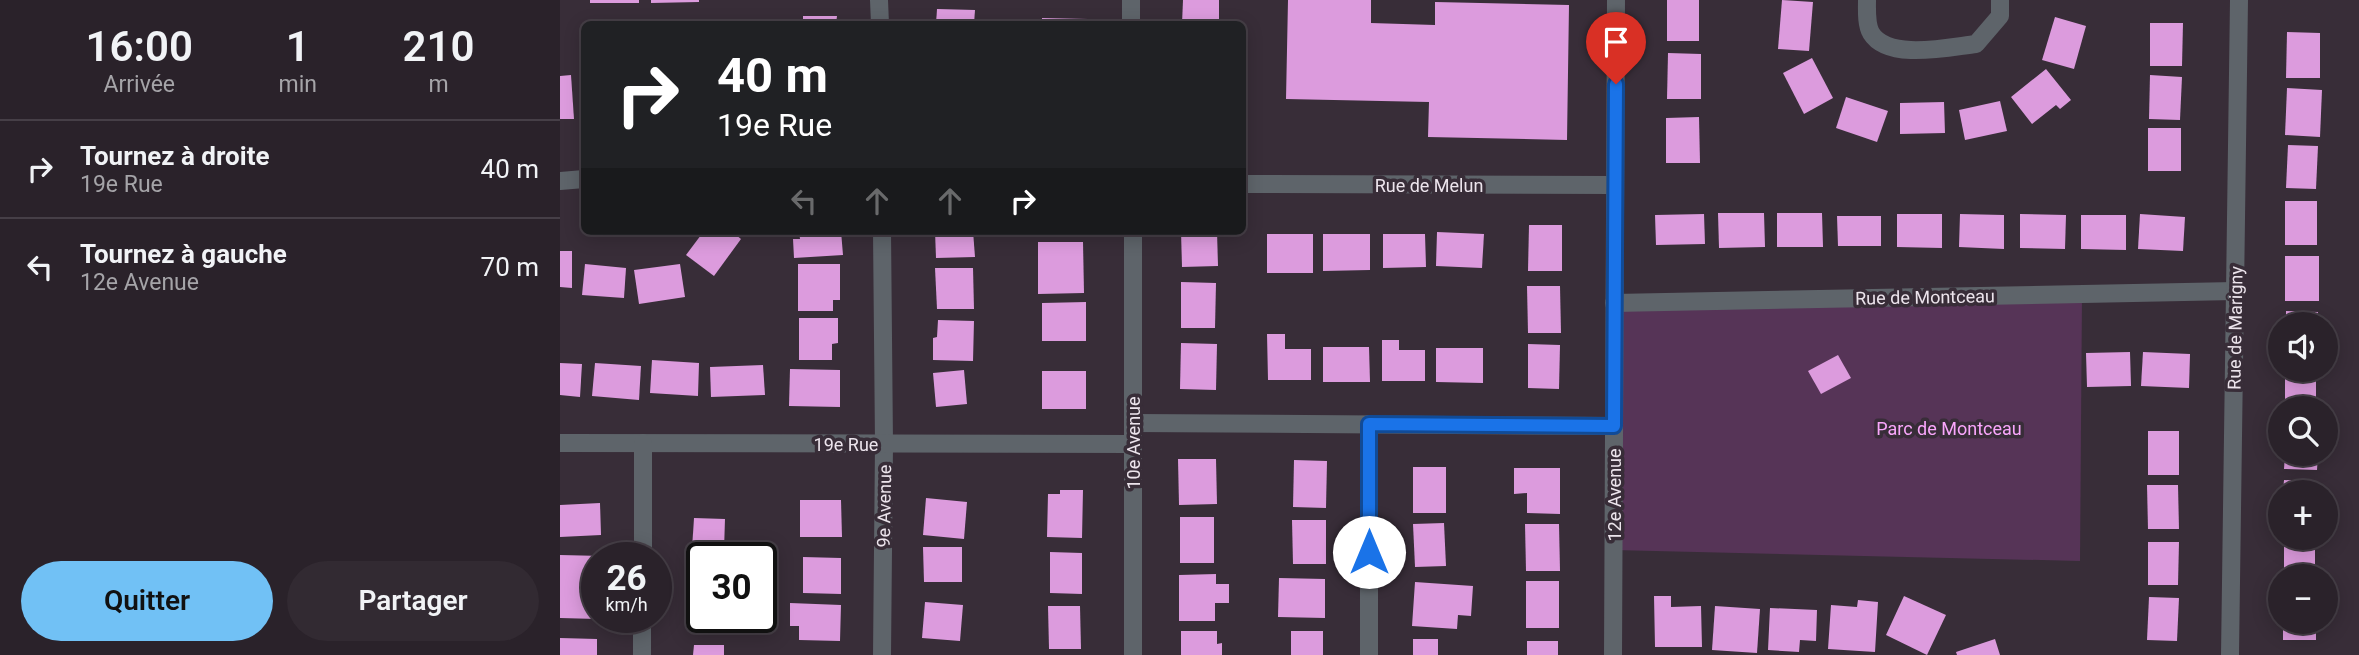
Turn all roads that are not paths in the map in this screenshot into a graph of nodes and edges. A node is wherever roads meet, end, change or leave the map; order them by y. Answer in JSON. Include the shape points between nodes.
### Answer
{"nodes":[{"id":1,"x":879,"y":0,"type":"edge"},
{"id":2,"x":1131,"y":0,"type":"edge"},
{"id":3,"x":1616,"y":0,"type":"edge"},
{"id":4,"x":1867,"y":0,"type":"edge"},
{"id":5,"x":2000,"y":0,"type":"edge"},
{"id":6,"x":2239,"y":0,"type":"edge"},
{"id":7,"x":880,"y":21,"type":"edge"},
{"id":8,"x":1131,"y":21,"type":"edge"},
{"id":9,"x":581,"y":179,"type":"edge"},
{"id":10,"x":560,"y":181,"type":"edge"},
{"id":11,"x":1246,"y":184,"type":"edge"},
{"id":12,"x":1615,"y":185,"type":"junction"},
{"id":13,"x":882,"y":235,"type":"edge"},
{"id":14,"x":1133,"y":235,"type":"edge"},
{"id":15,"x":2235,"y":291,"type":"junction"},
{"id":16,"x":1614,"y":303,"type":"junction"},
{"id":17,"x":1133,"y":423,"type":"junction"},
{"id":18,"x":1369,"y":424,"type":"junction"},
{"id":19,"x":1614,"y":426,"type":"junction"},
{"id":20,"x":560,"y":443,"type":"edge"},
{"id":21,"x":643,"y":443,"type":"junction"},
{"id":22,"x":884,"y":444,"type":"junction"},
{"id":23,"x":1132,"y":444,"type":"junction"},
{"id":24,"x":643,"y":542,"type":"edge"},
{"id":25,"x":642,"y":633,"type":"edge"},
{"id":26,"x":642,"y":655,"type":"edge"},
{"id":27,"x":882,"y":655,"type":"edge"},
{"id":28,"x":1133,"y":655,"type":"edge"},
{"id":29,"x":1369,"y":655,"type":"edge"},
{"id":30,"x":1613,"y":655,"type":"edge"},
{"id":31,"x":2230,"y":655,"type":"edge"}],
"edges":[{"from":1,"to":7,"type":"street"},
{"from":2,"to":8,"type":"street"},
{"from":3,"to":12,"type":"street","name":"12e Avenue"},
{"from":4,"to":5,"type":"street","via":[[1869,30],[1877,41],[1905,51],[1976,44],[2000,16]]},
{"from":6,"to":15,"type":"street","name":"Rue de Marigny"},
{"from":9,"to":10,"type":"street"},
{"from":11,"to":12,"type":"street","name":"Rue de Melun"},
{"from":12,"to":16,"type":"street","name":"12e Avenue"},
{"from":13,"to":22,"type":"street","name":"9e Avenue"},
{"from":14,"to":17,"type":"street","name":"10e Avenue"},
{"from":15,"to":16,"type":"street","name":"Rue de Montceau"},
{"from":15,"to":31,"type":"street","name":"Rue de Marigny"},
{"from":16,"to":19,"type":"street","name":"12e Avenue"},
{"from":17,"to":18,"type":"street"},
{"from":17,"to":23,"type":"street","name":"10e Avenue"},
{"from":18,"to":19,"type":"street"},
{"from":18,"to":29,"type":"street"},
{"from":19,"to":30,"type":"street","name":"12e Avenue"},
{"from":20,"to":21,"type":"street","name":"19e Rue"},
{"from":21,"to":22,"type":"street","name":"19e Rue"},
{"from":21,"to":24,"type":"street"},
{"from":22,"to":23,"type":"street","name":"19e Rue"},
{"from":22,"to":27,"type":"street","name":"9e Avenue"},
{"from":23,"to":28,"type":"street","name":"10e Avenue"},
{"from":25,"to":26,"type":"street"}]}
